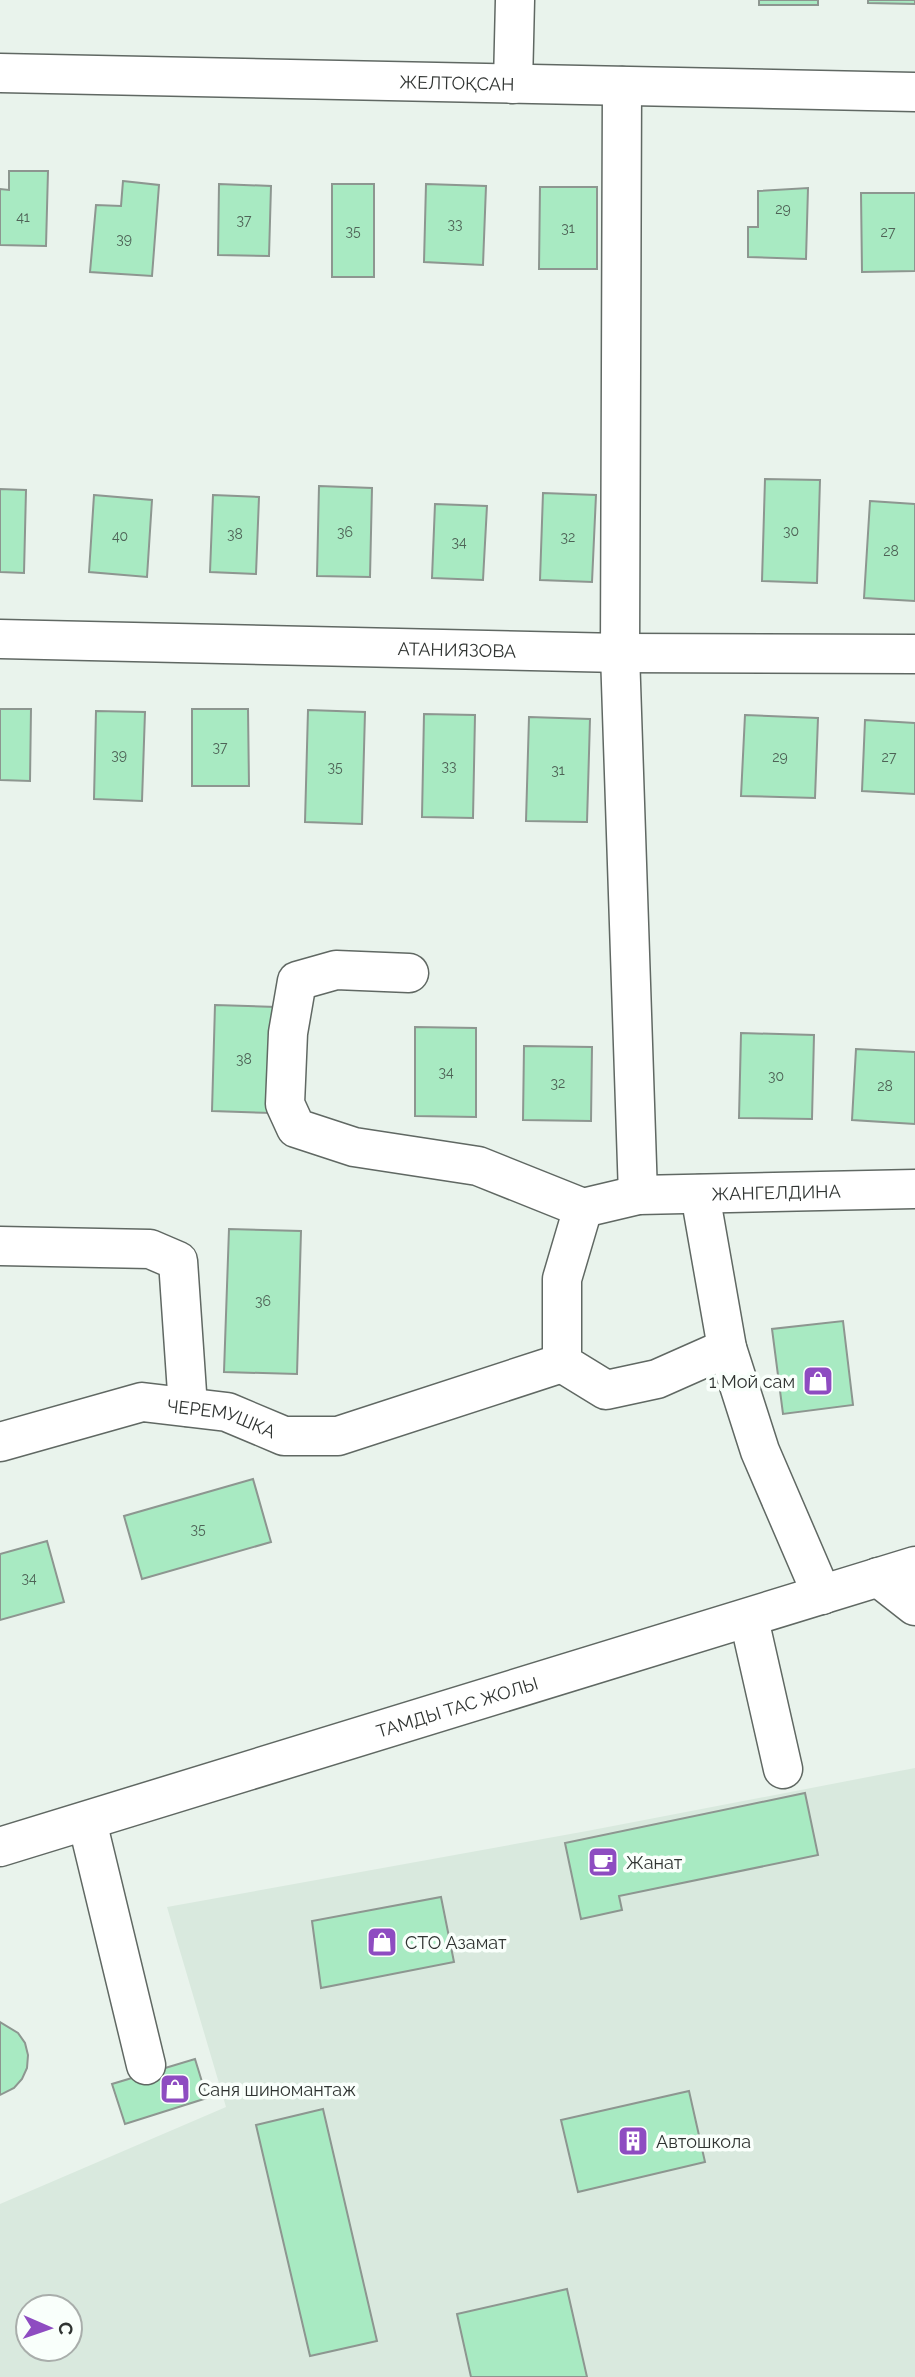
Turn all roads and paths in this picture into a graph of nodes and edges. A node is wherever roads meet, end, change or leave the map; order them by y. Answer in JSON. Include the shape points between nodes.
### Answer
{"nodes":[{"id":1,"x":515,"y":0,"type":"edge"},
{"id":2,"x":0,"y":73,"type":"edge"},
{"id":3,"x":513,"y":84,"type":"junction"},
{"id":4,"x":622,"y":86,"type":"junction"},
{"id":5,"x":915,"y":92,"type":"edge"},
{"id":6,"x":0,"y":639,"type":"edge"},
{"id":7,"x":620,"y":653,"type":"junction"},
{"id":8,"x":915,"y":654,"type":"edge"},
{"id":9,"x":409,"y":972,"type":"dead end"},
{"id":10,"x":915,"y":1189,"type":"edge"},
{"id":11,"x":700,"y":1194,"type":"junction"},
{"id":12,"x":638,"y":1195,"type":"junction"},
{"id":13,"x":583,"y":1208,"type":"junction"},
{"id":14,"x":0,"y":1246,"type":"edge"},
{"id":15,"x":727,"y":1348,"type":"junction"},
{"id":16,"x":562,"y":1363,"type":"junction"},
{"id":17,"x":188,"y":1407,"type":"junction"},
{"id":18,"x":0,"y":1442,"type":"edge"},
{"id":19,"x":915,"y":1566,"type":"edge"},
{"id":20,"x":878,"y":1577,"type":"junction"},
{"id":21,"x":822,"y":1595,"type":"junction"},
{"id":22,"x":915,"y":1606,"type":"edge"},
{"id":23,"x":749,"y":1619,"type":"junction"},
{"id":24,"x":783,"y":1769,"type":"dead end"},
{"id":25,"x":87,"y":1821,"type":"junction"},
{"id":26,"x":0,"y":1847,"type":"edge"},
{"id":27,"x":146,"y":2065,"type":"dead end"}],
"edges":[{"from":1,"to":3,"type":"street"},
{"from":2,"to":3,"type":"street","name":"ЖЕЛТОҚСАН"},
{"from":3,"to":4,"type":"street","name":"ЖЕЛТОҚСАН"},
{"from":4,"to":5,"type":"street","name":"ЖЕЛТОҚСАН"},
{"from":4,"to":7,"type":"street"},
{"from":6,"to":7,"type":"street","name":"АТАНИЯЗОВА"},
{"from":7,"to":8,"type":"street","name":"АТАНИЯЗОВА"},
{"from":7,"to":12,"type":"street"},
{"from":9,"to":13,"type":"street","via":[[337,970],[297,981],[288,1033],[285,1104],[296,1128],[354,1147],[478,1166]]},
{"from":10,"to":11,"type":"street","name":"ЖАНГЕЛДИНА"},
{"from":11,"to":12,"type":"street","name":"ЖАНГЕЛДИНА"},
{"from":11,"to":15,"type":"street"},
{"from":12,"to":13,"type":"street"},
{"from":13,"to":16,"type":"street","via":[[562,1279]]},
{"from":14,"to":17,"type":"street","via":[[150,1249],[178,1261]]},
{"from":15,"to":16,"type":"street","via":[[657,1379],[606,1390]]},
{"from":15,"to":21,"type":"street","via":[[760,1451]]},
{"from":16,"to":17,"type":"street","name":"ЧЕРЕМУШКА","via":[[338,1436],[284,1436],[227,1412]]},
{"from":17,"to":18,"type":"street","name":"ЧЕРЕМУШКА","via":[[142,1402]]},
{"from":19,"to":20,"type":"street","name":"ТАМДЫ ТАС ЖОЛЫ"},
{"from":20,"to":21,"type":"street","name":"ТАМДЫ ТАС ЖОЛЫ"},
{"from":20,"to":22,"type":"street"},
{"from":21,"to":23,"type":"street","name":"ТАМДЫ ТАС ЖОЛЫ"},
{"from":23,"to":24,"type":"street"},
{"from":23,"to":25,"type":"street","name":"ТАМДЫ ТАС ЖОЛЫ"},
{"from":25,"to":26,"type":"street","name":"ТАМДЫ ТАС ЖОЛЫ"},
{"from":25,"to":27,"type":"street"}]}
